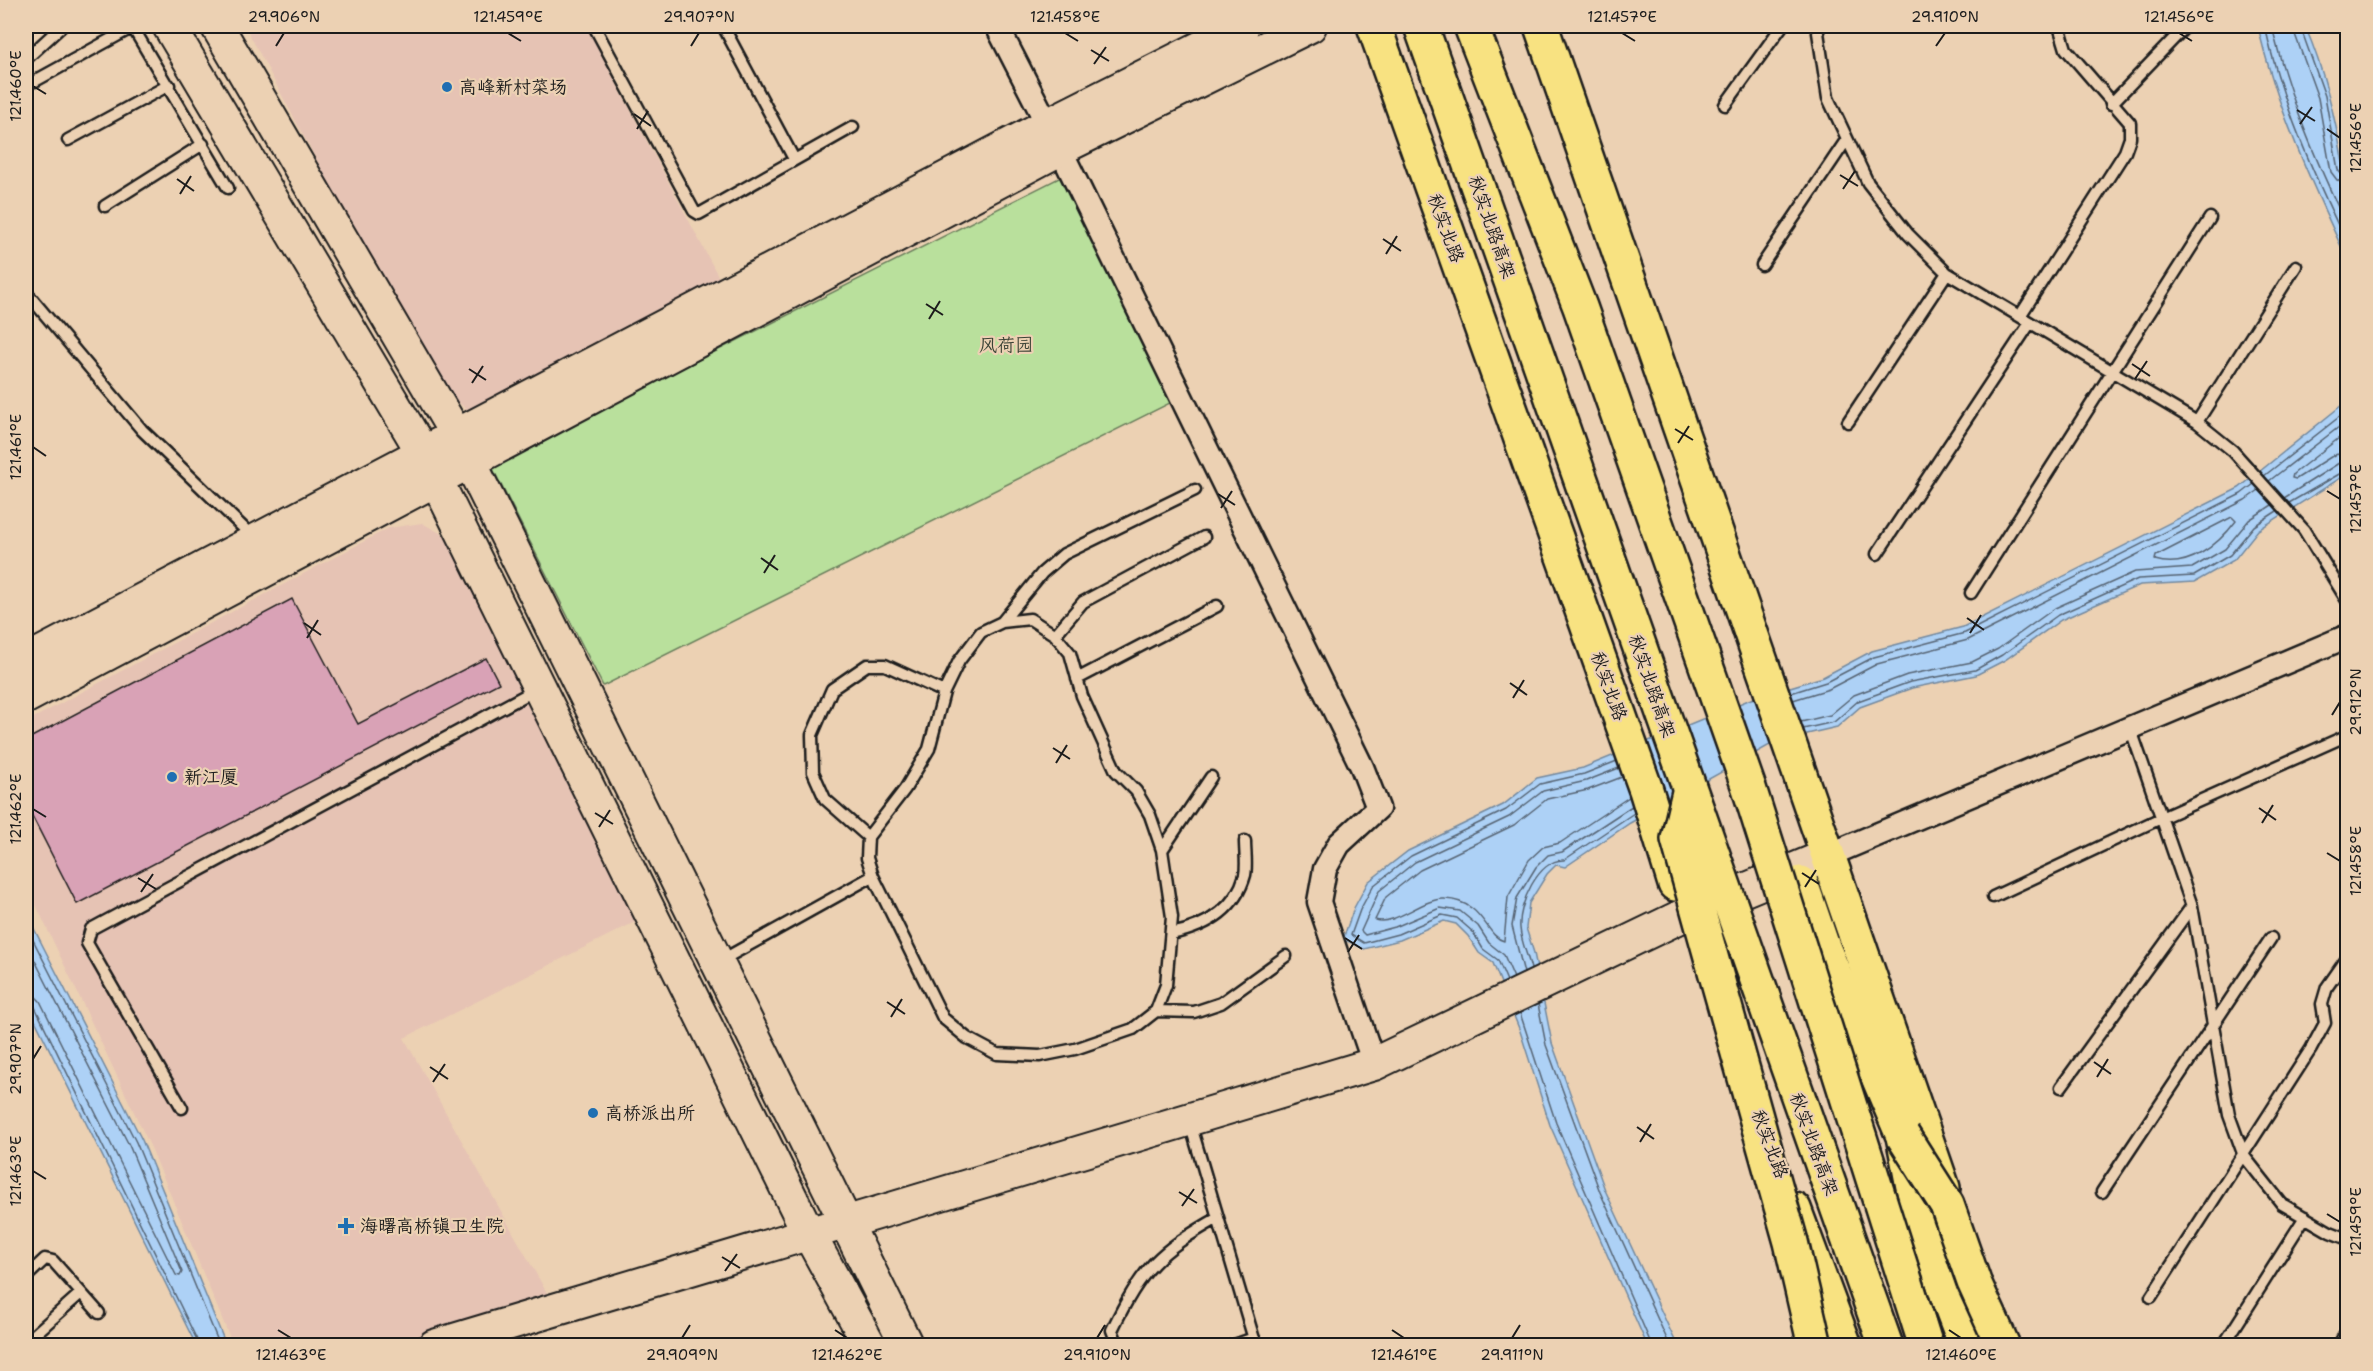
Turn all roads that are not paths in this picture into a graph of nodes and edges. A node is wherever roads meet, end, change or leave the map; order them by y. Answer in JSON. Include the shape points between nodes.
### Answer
{"nodes":[{"id":1,"x":62,"y":26,"type":"edge"},
{"id":2,"x":133,"y":26,"type":"edge"},
{"id":3,"x":170,"y":26,"type":"edge"},
{"id":4,"x":217,"y":26,"type":"edge"},
{"id":5,"x":594,"y":26,"type":"edge"},
{"id":6,"x":723,"y":26,"type":"edge"},
{"id":7,"x":997,"y":26,"type":"edge"},
{"id":8,"x":1244,"y":26,"type":"edge"},
{"id":9,"x":1310,"y":26,"type":"edge"},
{"id":10,"x":1374,"y":26,"type":"edge"},
{"id":11,"x":1421,"y":26,"type":"edge"},
{"id":12,"x":1471,"y":26,"type":"edge"},
{"id":13,"x":1541,"y":26,"type":"edge"},
{"id":14,"x":1782,"y":26,"type":"edge"},
{"id":15,"x":1817,"y":26,"type":"edge"},
{"id":16,"x":2059,"y":26,"type":"edge"},
{"id":17,"x":2186,"y":26,"type":"edge"},
{"id":18,"x":26,"y":59,"type":"edge"},
{"id":19,"x":35,"y":81,"type":"dead end"},
{"id":20,"x":169,"y":85,"type":"junction"},
{"id":21,"x":2111,"y":104,"type":"junction"},
{"id":22,"x":1725,"y":105,"type":"dead end"},
{"id":23,"x":853,"y":127,"type":"dead end"},
{"id":24,"x":1053,"y":137,"type":"junction"},
{"id":25,"x":1847,"y":138,"type":"junction"},
{"id":26,"x":68,"y":140,"type":"dead end"},
{"id":27,"x":203,"y":144,"type":"junction"},
{"id":28,"x":794,"y":159,"type":"junction"},
{"id":29,"x":228,"y":188,"type":"dead end"},
{"id":30,"x":105,"y":206,"type":"dead end"},
{"id":31,"x":2210,"y":218,"type":"dead end"},
{"id":32,"x":1762,"y":265,"type":"dead end"},
{"id":33,"x":2296,"y":266,"type":"dead end"},
{"id":34,"x":1947,"y":273,"type":"junction"},
{"id":35,"x":26,"y":292,"type":"edge"},
{"id":36,"x":2019,"y":316,"type":"junction"},
{"id":37,"x":2030,"y":323,"type":"junction"},
{"id":38,"x":2111,"y":372,"type":"junction"},
{"id":39,"x":1848,"y":422,"type":"dead end"},
{"id":40,"x":2197,"y":422,"type":"junction"},
{"id":41,"x":463,"y":449,"type":"junction"},
{"id":42,"x":430,"y":466,"type":"junction"},
{"id":43,"x":1195,"y":490,"type":"dead end"},
{"id":44,"x":1204,"y":537,"type":"dead end"},
{"id":45,"x":256,"y":541,"type":"junction"},
{"id":46,"x":1877,"y":554,"type":"dead end"},
{"id":47,"x":1971,"y":593,"type":"dead end"},
{"id":48,"x":2348,"y":602,"type":"edge"},
{"id":49,"x":1217,"y":606,"type":"dead end"},
{"id":50,"x":1002,"y":622,"type":"junction"},
{"id":51,"x":1055,"y":635,"type":"junction"},
{"id":52,"x":2348,"y":636,"type":"edge"},
{"id":53,"x":26,"y":661,"type":"edge"},
{"id":54,"x":1077,"y":679,"type":"junction"},
{"id":55,"x":540,"y":687,"type":"junction"},
{"id":56,"x":944,"y":692,"type":"junction"},
{"id":57,"x":26,"y":697,"type":"edge"},
{"id":58,"x":2130,"y":728,"type":"junction"},
{"id":59,"x":2348,"y":735,"type":"edge"},
{"id":60,"x":1211,"y":777,"type":"dead end"},
{"id":61,"x":1749,"y":788,"type":"junction"},
{"id":62,"x":1689,"y":792,"type":"junction"},
{"id":63,"x":2161,"y":818,"type":"junction"},
{"id":64,"x":868,"y":837,"type":"junction"},
{"id":65,"x":1245,"y":841,"type":"dead end"},
{"id":66,"x":1162,"y":850,"type":"junction"},
{"id":67,"x":1829,"y":855,"type":"junction"},
{"id":68,"x":873,"y":876,"type":"junction"},
{"id":69,"x":1994,"y":897,"type":"dead end"},
{"id":70,"x":2192,"y":906,"type":"junction"},
{"id":71,"x":1684,"y":915,"type":"junction"},
{"id":72,"x":1171,"y":934,"type":"junction"},
{"id":73,"x":2271,"y":938,"type":"dead end"},
{"id":74,"x":1286,"y":956,"type":"dead end"},
{"id":75,"x":2348,"y":957,"type":"edge"},
{"id":76,"x":717,"y":962,"type":"junction"},
{"id":77,"x":1156,"y":1011,"type":"junction"},
{"id":78,"x":2214,"y":1025,"type":"junction"},
{"id":79,"x":1374,"y":1064,"type":"junction"},
{"id":80,"x":2061,"y":1087,"type":"dead end"},
{"id":81,"x":182,"y":1108,"type":"dead end"},
{"id":82,"x":1189,"y":1120,"type":"junction"},
{"id":83,"x":1903,"y":1136,"type":"junction"},
{"id":84,"x":2244,"y":1156,"type":"junction"},
{"id":85,"x":2102,"y":1192,"type":"dead end"},
{"id":86,"x":2305,"y":1217,"type":"junction"},
{"id":87,"x":1218,"y":1218,"type":"junction"},
{"id":88,"x":846,"y":1224,"type":"junction"},
{"id":89,"x":809,"y":1234,"type":"junction"},
{"id":90,"x":2348,"y":1239,"type":"edge"},
{"id":91,"x":26,"y":1277,"type":"edge"},
{"id":92,"x":81,"y":1293,"type":"junction"},
{"id":93,"x":2151,"y":1297,"type":"dead end"},
{"id":94,"x":99,"y":1313,"type":"dead end"},
{"id":95,"x":2348,"y":1330,"type":"edge"},
{"id":96,"x":26,"y":1342,"type":"edge"},
{"id":97,"x":1255,"y":1342,"type":"edge"},
{"id":98,"x":434,"y":1346,"type":"edge"},
{"id":99,"x":870,"y":1346,"type":"edge"},
{"id":100,"x":907,"y":1346,"type":"edge"},
{"id":101,"x":1118,"y":1346,"type":"edge"},
{"id":102,"x":1231,"y":1346,"type":"edge"},
{"id":103,"x":1815,"y":1346,"type":"edge"},
{"id":104,"x":1845,"y":1346,"type":"edge"},
{"id":105,"x":1886,"y":1346,"type":"edge"},
{"id":106,"x":1926,"y":1346,"type":"edge"},
{"id":107,"x":1966,"y":1346,"type":"edge"},
{"id":108,"x":1998,"y":1346,"type":"edge"},
{"id":109,"x":2003,"y":1346,"type":"edge"},
{"id":110,"x":2223,"y":1346,"type":"edge"},
{"id":111,"x":2338,"y":1346,"type":"edge"}],
"edges":[{"from":1,"to":18,"type":"lane"},
{"from":2,"to":19,"type":"lane"},
{"from":2,"to":20,"type":"lane"},
{"from":3,"to":42,"type":"street"},
{"from":4,"to":41,"type":"street"},
{"from":5,"to":28,"type":"lane","via":[[694,211],[699,214]]},
{"from":6,"to":28,"type":"lane"},
{"from":7,"to":24,"type":"street"},
{"from":8,"to":24,"type":"street"},
{"from":9,"to":24,"type":"street"},
{"from":10,"to":71,"type":"main road","name":"秋实北路","via":[[1642,779]]},
{"from":11,"to":62,"type":"main road","name":"秋实北路高架","bridge":true},
{"from":12,"to":61,"type":"main road","bridge":true,"via":[[1580,307]]},
{"from":13,"to":67,"type":"main road"},
{"from":14,"to":22,"type":"lane"},
{"from":15,"to":25,"type":"lane","via":[[1828,98]]},
{"from":16,"to":21,"type":"lane","via":[[2066,49]]},
{"from":17,"to":21,"type":"lane"},
{"from":20,"to":26,"type":"lane"},
{"from":20,"to":27,"type":"lane"},
{"from":21,"to":36,"type":"lane","via":[[2130,123],[2125,152]]},
{"from":23,"to":28,"type":"lane"},
{"from":24,"to":41,"type":"street"},
{"from":24,"to":79,"type":"street","via":[[1362,767],[1378,808],[1340,844],[1325,869],[1319,902]]},
{"from":25,"to":32,"type":"lane"},
{"from":25,"to":34,"type":"lane","via":[[1868,183],[1908,234]]},
{"from":27,"to":29,"type":"lane"},
{"from":27,"to":30,"type":"lane"},
{"from":31,"to":38,"type":"lane"},
{"from":33,"to":40,"type":"lane"},
{"from":34,"to":36,"type":"lane"},
{"from":34,"to":39,"type":"lane"},
{"from":35,"to":45,"type":"lane","via":[[142,430]]},
{"from":36,"to":37,"type":"lane"},
{"from":37,"to":38,"type":"lane"},
{"from":37,"to":46,"type":"lane"},
{"from":38,"to":40,"type":"lane"},
{"from":38,"to":47,"type":"lane"},
{"from":40,"to":48,"type":"lane","via":[[2233,451],[2304,530]]},
{"from":41,"to":42,"type":"street"},
{"from":41,"to":76,"type":"street"},
{"from":42,"to":45,"type":"street"},
{"from":42,"to":55,"type":"street"},
{"from":42,"to":57,"type":"street"},
{"from":43,"to":50,"type":"lane","via":[[1064,554],[1042,573]]},
{"from":44,"to":51,"type":"lane","via":[[1083,602]]},
{"from":45,"to":53,"type":"street"},
{"from":49,"to":54,"type":"lane"},
{"from":50,"to":51,"type":"lane","via":[[1030,619]]},
{"from":50,"to":56,"type":"lane","via":[[981,632],[959,661]]},
{"from":51,"to":54,"type":"lane","via":[[1070,653]]},
{"from":52,"to":58,"type":"street"},
{"from":54,"to":66,"type":"lane","via":[[1116,771],[1136,790]]},
{"from":55,"to":81,"type":"lane","via":[[91,929],[87,943]]},
{"from":55,"to":89,"type":"street"},
{"from":56,"to":64,"type":"lane","via":[[929,749]]},
{"from":56,"to":64,"type":"lane","via":[[885,665],[867,665],[832,689],[812,735],[813,772],[825,800]]},
{"from":58,"to":63,"type":"lane"},
{"from":58,"to":67,"type":"street"},
{"from":59,"to":63,"type":"lane"},
{"from":60,"to":66,"type":"lane"},
{"from":61,"to":83,"type":"main road","via":[[1777,817],[1823,946]]},
{"from":61,"to":106,"type":"main road","bridge":true},
{"from":62,"to":103,"type":"main road","bridge":true,"via":[[1678,839],[1791,1242]]},
{"from":62,"to":105,"type":"main road","name":"秋实北路高架","bridge":true},
{"from":63,"to":69,"type":"lane"},
{"from":63,"to":70,"type":"lane"},
{"from":64,"to":68,"type":"lane","via":[[867,858]]},
{"from":65,"to":72,"type":"lane","via":[[1245,874],[1223,912],[1197,929]]},
{"from":66,"to":72,"type":"lane"},
{"from":67,"to":71,"type":"street"},
{"from":67,"to":108,"type":"main road"},
{"from":68,"to":76,"type":"lane"},
{"from":68,"to":77,"type":"lane","via":[[944,1018],[967,1038],[997,1054],[1040,1056],[1075,1049],[1133,1029]]},
{"from":70,"to":78,"type":"lane"},
{"from":70,"to":80,"type":"lane"},
{"from":71,"to":79,"type":"street"},
{"from":71,"to":104,"type":"main road","name":"秋实北路"},
{"from":72,"to":77,"type":"lane","via":[[1166,985]]},
{"from":73,"to":78,"type":"lane"},
{"from":74,"to":77,"type":"lane","via":[[1221,1003],[1194,1012]]},
{"from":75,"to":84,"type":"lane","via":[[2327,987],[2322,1004],[2325,1023]]},
{"from":76,"to":88,"type":"street"},
{"from":78,"to":84,"type":"lane","via":[[2229,1115]]},
{"from":78,"to":85,"type":"lane"},
{"from":79,"to":82,"type":"street"},
{"from":82,"to":87,"type":"lane"},
{"from":82,"to":88,"type":"street"},
{"from":83,"to":107,"type":"main road","via":[[1915,1197]]},
{"from":83,"to":109,"type":"main road","bridge":true,"via":[[1947,1205],[1974,1282]]},
{"from":84,"to":86,"type":"lane","via":[[2282,1204]]},
{"from":84,"to":93,"type":"lane"},
{"from":86,"to":90,"type":"lane"},
{"from":86,"to":110,"type":"lane"},
{"from":87,"to":97,"type":"lane"},
{"from":87,"to":101,"type":"lane","via":[[1185,1237],[1142,1274],[1112,1330]]},
{"from":88,"to":89,"type":"street"},
{"from":88,"to":100,"type":"street"},
{"from":89,"to":98,"type":"street"},
{"from":89,"to":99,"type":"street"},
{"from":91,"to":92,"type":"lane","via":[[45,1259],[53,1261]]},
{"from":92,"to":94,"type":"lane"},
{"from":92,"to":96,"type":"lane"},
{"from":95,"to":111,"type":"lane"},
{"from":97,"to":102,"type":"lane"}]}
